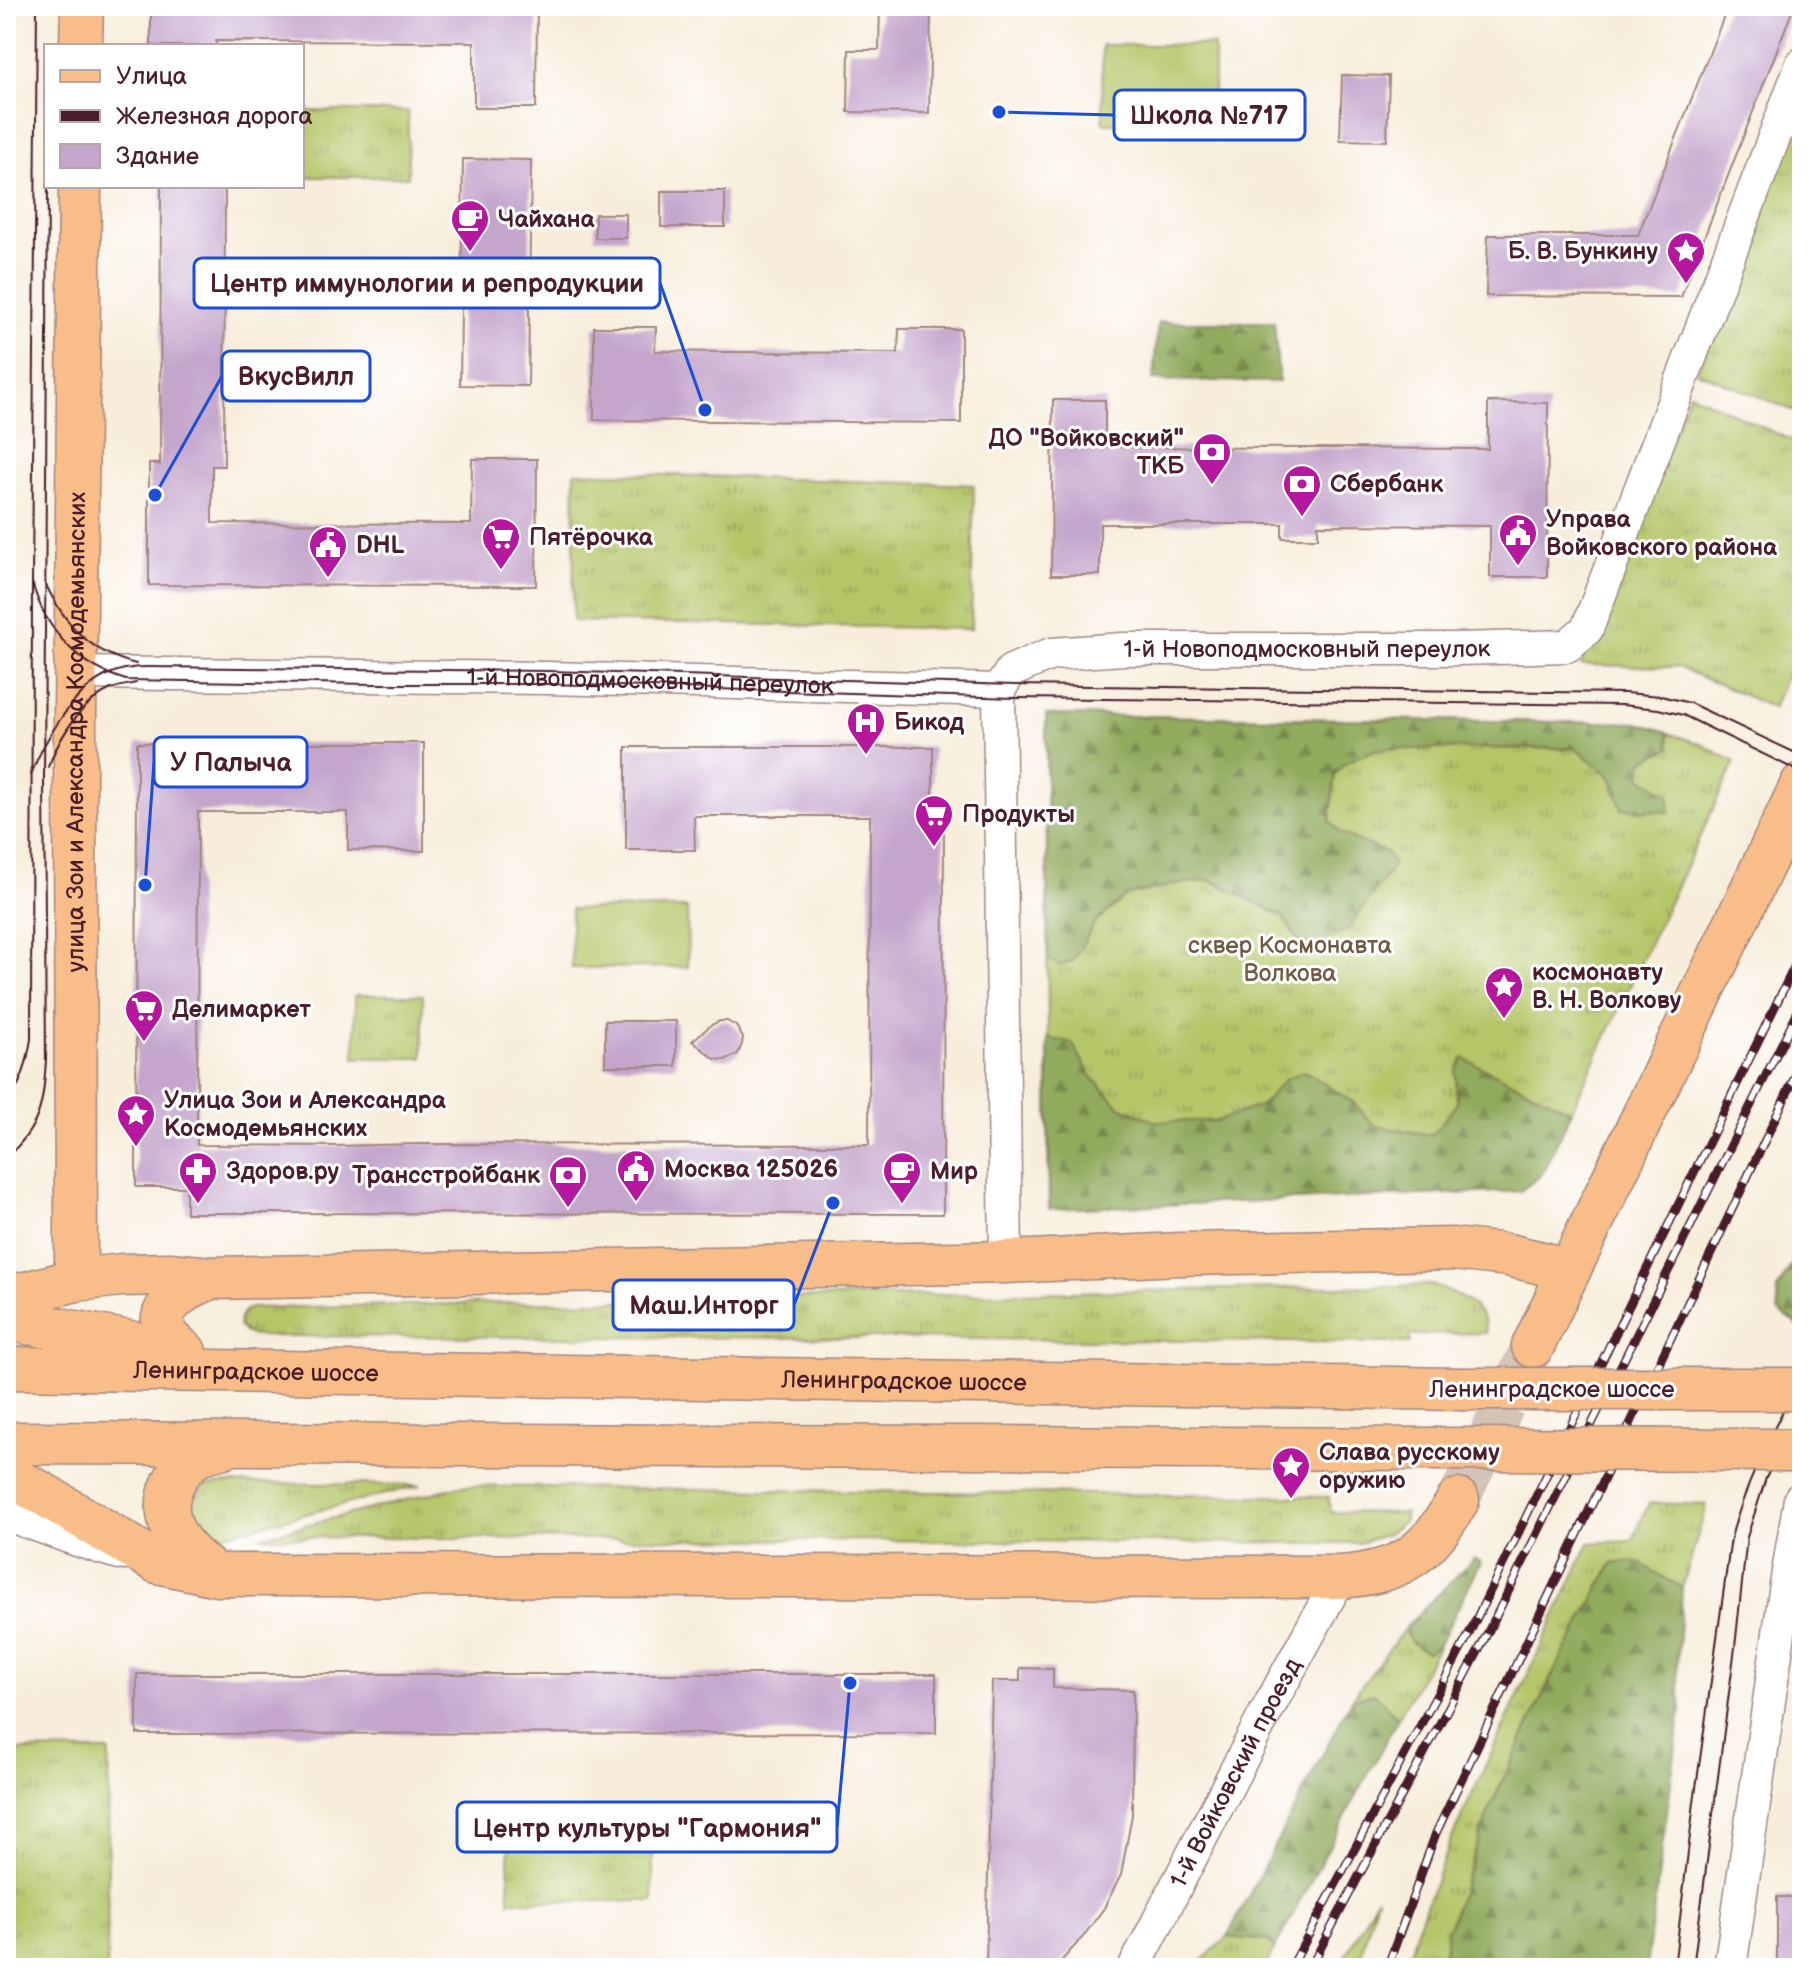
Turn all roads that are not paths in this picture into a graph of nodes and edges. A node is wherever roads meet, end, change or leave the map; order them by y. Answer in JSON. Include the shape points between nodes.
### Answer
{"nodes":[{"id":1,"x":82,"y":6,"type":"edge"},
{"id":2,"x":81,"y":44,"type":"edge"},
{"id":3,"x":1802,"y":64,"type":"edge"},
{"id":4,"x":80,"y":188,"type":"edge"},
{"id":5,"x":76,"y":673,"type":"junction"},
{"id":6,"x":999,"y":690,"type":"junction"},
{"id":7,"x":1802,"y":784,"type":"edge"},
{"id":8,"x":1006,"y":1262,"type":"junction"},
{"id":9,"x":1567,"y":1274,"type":"junction"},
{"id":10,"x":211,"y":1278,"type":"junction"},
{"id":11,"x":76,"y":1280,"type":"junction"},
{"id":12,"x":6,"y":1298,"type":"edge"},
{"id":13,"x":6,"y":1319,"type":"edge"},
{"id":14,"x":1533,"y":1346,"type":"tunnel mouth"},
{"id":15,"x":185,"y":1352,"type":"junction"},
{"id":16,"x":6,"y":1368,"type":"edge"},
{"id":17,"x":253,"y":1371,"type":"junction"},
{"id":18,"x":1802,"y":1389,"type":"edge"},
{"id":19,"x":6,"y":1443,"type":"edge"},
{"id":20,"x":232,"y":1444,"type":"junction"},
{"id":21,"x":1802,"y":1450,"type":"edge"},
{"id":22,"x":6,"y":1475,"type":"edge"},
{"id":23,"x":1800,"y":1499,"type":"dead end"},
{"id":24,"x":1458,"y":1500,"type":"tunnel mouth"},
{"id":25,"x":6,"y":1515,"type":"edge"},
{"id":26,"x":157,"y":1562,"type":"junction"},
{"id":27,"x":214,"y":1574,"type":"junction"},
{"id":28,"x":1340,"y":1577,"type":"junction"},
{"id":29,"x":1794,"y":1585,"type":"edge"},
{"id":30,"x":1134,"y":1968,"type":"edge"},
{"id":31,"x":1730,"y":1968,"type":"edge"}],
"edges":[{"from":1,"to":2,"type":"main road"},
{"from":3,"to":6,"type":"street","name":"1-й Новоподмосковный переулок","via":[[1587,629],[1567,646],[1051,654],[1011,671]]},
{"from":4,"to":5,"type":"main road","name":"улица Зои и Александра Космодемьянских"},
{"from":5,"to":6,"type":"street","name":"1-й Новоподмосковный переулок"},
{"from":5,"to":11,"type":"main road","name":"улица Зои и Александра Космодемьянских"},
{"from":6,"to":8,"type":"street"},
{"from":7,"to":9,"type":"main road"},
{"from":8,"to":9,"type":"main road","via":[[1453,1249],[1508,1255]]},
{"from":8,"to":10,"type":"main road"},
{"from":9,"to":14,"type":"main road"},
{"from":10,"to":11,"type":"main road","via":[[169,1274]]},
{"from":10,"to":15,"type":"main road","via":[[176,1297],[163,1318],[170,1339]]},
{"from":11,"to":12,"type":"main road"},
{"from":13,"to":15,"type":"main road"},
{"from":15,"to":17,"type":"main road"},
{"from":16,"to":17,"type":"main road","name":"Ленинградское шоссе"},
{"from":17,"to":18,"type":"main road","name":"Ленинградское шоссе","bridge":true},
{"from":19,"to":20,"type":"main road"},
{"from":20,"to":21,"type":"main road","bridge":true},
{"from":20,"to":27,"type":"main road","via":[[198,1455],[183,1468],[167,1501],[175,1536]]},
{"from":22,"to":26,"type":"main road"},
{"from":23,"to":29,"type":"street"},
{"from":24,"to":28,"type":"main road","via":[[1417,1553],[1376,1573]]},
{"from":25,"to":26,"type":"street","via":[[79,1542]]},
{"from":26,"to":27,"type":"main road"},
{"from":27,"to":28,"type":"main road"},
{"from":28,"to":30,"type":"street","name":"1-й Войковский проезд"},
{"from":29,"to":31,"type":"street"}]}
